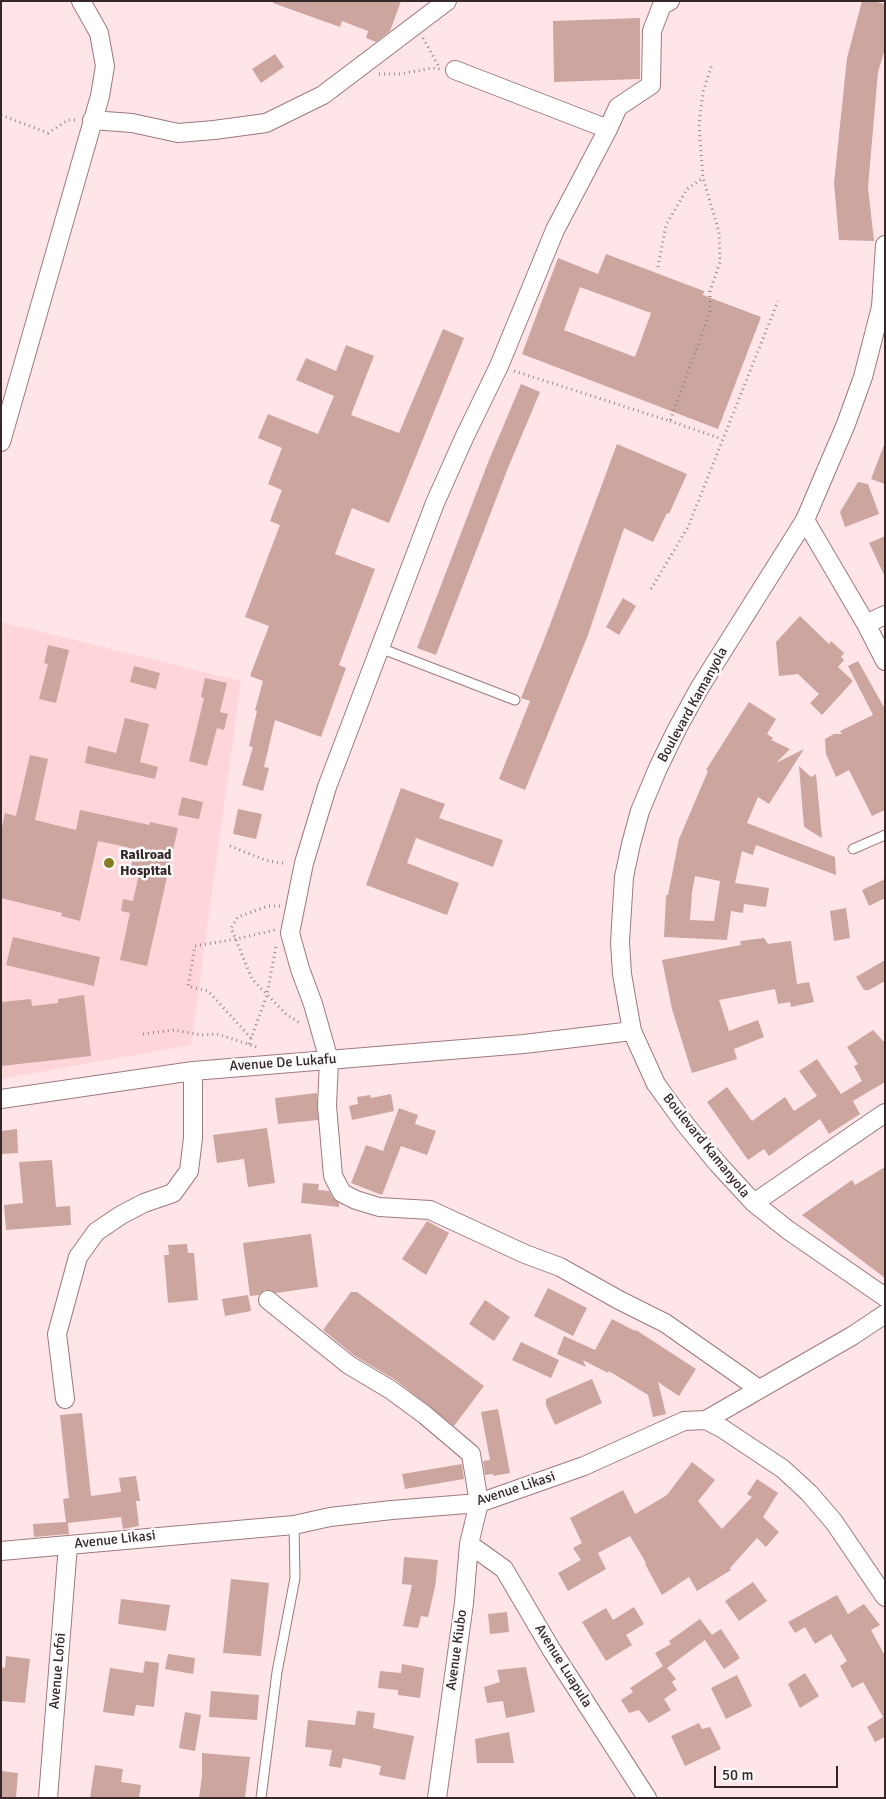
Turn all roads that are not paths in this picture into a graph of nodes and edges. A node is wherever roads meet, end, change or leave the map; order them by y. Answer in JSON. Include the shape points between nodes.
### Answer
{"nodes":[{"id":1,"x":81,"y":1,"type":"edge"},
{"id":2,"x":447,"y":1,"type":"edge"},
{"id":3,"x":670,"y":1,"type":"edge"},
{"id":4,"x":447,"y":72,"type":"road end"},
{"id":5,"x":92,"y":120,"type":"junction"},
{"id":6,"x":608,"y":129,"type":"junction"},
{"id":7,"x":885,"y":244,"type":"edge"},
{"id":8,"x":883,"y":306,"type":"edge"},
{"id":9,"x":1,"y":442,"type":"edge"},
{"id":10,"x":805,"y":520,"type":"junction"},
{"id":11,"x":885,"y":615,"type":"edge"},
{"id":12,"x":866,"y":624,"type":"junction"},
{"id":13,"x":380,"y":648,"type":"junction"},
{"id":14,"x":885,"y":661,"type":"edge"},
{"id":15,"x":515,"y":700,"type":"dead end"},
{"id":16,"x":885,"y":835,"type":"edge"},
{"id":17,"x":852,"y":849,"type":"dead end"},
{"id":18,"x":632,"y":1031,"type":"junction"},
{"id":19,"x":329,"y":1060,"type":"junction"},
{"id":20,"x":193,"y":1071,"type":"junction"},
{"id":21,"x":1,"y":1099,"type":"edge"},
{"id":22,"x":885,"y":1113,"type":"edge"},
{"id":23,"x":754,"y":1203,"type":"junction"},
{"id":24,"x":885,"y":1297,"type":"edge"},
{"id":25,"x":268,"y":1300,"type":"dead end"},
{"id":26,"x":885,"y":1314,"type":"edge"},
{"id":27,"x":759,"y":1389,"type":"junction"},
{"id":28,"x":65,"y":1400,"type":"dead end"},
{"id":29,"x":706,"y":1420,"type":"junction"},
{"id":30,"x":479,"y":1504,"type":"junction"},
{"id":31,"x":294,"y":1525,"type":"junction"},
{"id":32,"x":470,"y":1544,"type":"junction"},
{"id":33,"x":68,"y":1545,"type":"junction"},
{"id":34,"x":1,"y":1550,"type":"edge"},
{"id":35,"x":885,"y":1598,"type":"edge"},
{"id":36,"x":48,"y":1798,"type":"edge"},
{"id":37,"x":261,"y":1798,"type":"edge"},
{"id":38,"x":437,"y":1798,"type":"edge"},
{"id":39,"x":647,"y":1798,"type":"edge"}],
"edges":[{"from":1,"to":5,"type":"street","via":[[99,33],[105,66]]},
{"from":2,"to":5,"type":"street","via":[[323,95],[266,122],[178,133],[132,123]]},
{"from":3,"to":6,"type":"street","via":[[662,5],[652,31],[651,85],[618,107]]},
{"from":4,"to":6,"type":"street"},
{"from":5,"to":9,"type":"street"},
{"from":6,"to":13,"type":"street","via":[[555,230],[499,366],[435,503]]},
{"from":7,"to":8,"type":"street","name":"Boulevard Kamanyola"},
{"from":8,"to":10,"type":"street","name":"Boulevard Kamanyola","via":[[846,424]]},
{"from":10,"to":12,"type":"street"},
{"from":10,"to":18,"type":"street","name":"Boulevard Kamanyola","via":[[700,687],[677,728],[640,811],[624,877],[620,942]]},
{"from":11,"to":12,"type":"street"},
{"from":12,"to":14,"type":"street"},
{"from":13,"to":15,"type":"lane"},
{"from":13,"to":19,"type":"street","via":[[327,787],[304,863],[290,933]]},
{"from":16,"to":17,"type":"lane"},
{"from":18,"to":19,"type":"street","name":"Avenue De Lukafu","via":[[524,1044]]},
{"from":18,"to":23,"type":"street","name":"Boulevard Kamanyola","via":[[656,1084],[685,1124]]},
{"from":19,"to":20,"type":"street","name":"Avenue De Lukafu"},
{"from":19,"to":27,"type":"street","via":[[327,1106],[334,1176],[342,1193],[379,1207],[430,1210],[560,1267],[665,1323]]},
{"from":20,"to":21,"type":"street","name":"Avenue De Lukafu"},
{"from":20,"to":28,"type":"street","via":[[193,1138],[189,1171],[173,1193],[144,1203],[96,1232],[78,1257],[57,1334]]},
{"from":22,"to":23,"type":"street"},
{"from":23,"to":24,"type":"street","name":"Boulevard Kamanyola"},
{"from":25,"to":30,"type":"street","via":[[349,1365],[391,1390],[471,1454]]},
{"from":26,"to":27,"type":"street"},
{"from":27,"to":29,"type":"street"},
{"from":29,"to":30,"type":"street","name":"Avenue Likasi","via":[[684,1421],[584,1466]]},
{"from":29,"to":35,"type":"street","via":[[783,1470],[809,1492],[834,1522]]},
{"from":30,"to":31,"type":"street","name":"Avenue Likasi","via":[[330,1517]]},
{"from":30,"to":32,"type":"street","name":"Avenue Kiubo"},
{"from":31,"to":33,"type":"street","name":"Avenue Likasi"},
{"from":31,"to":37,"type":"lane","via":[[295,1578],[277,1672]]},
{"from":32,"to":38,"type":"street","name":"Avenue Kiubo"},
{"from":32,"to":39,"type":"street","name":"Avenue Luapula","via":[[504,1569],[551,1649]]},
{"from":33,"to":34,"type":"street","name":"Avenue Likasi"},
{"from":33,"to":36,"type":"street","name":"Avenue Lofoi"}]}
